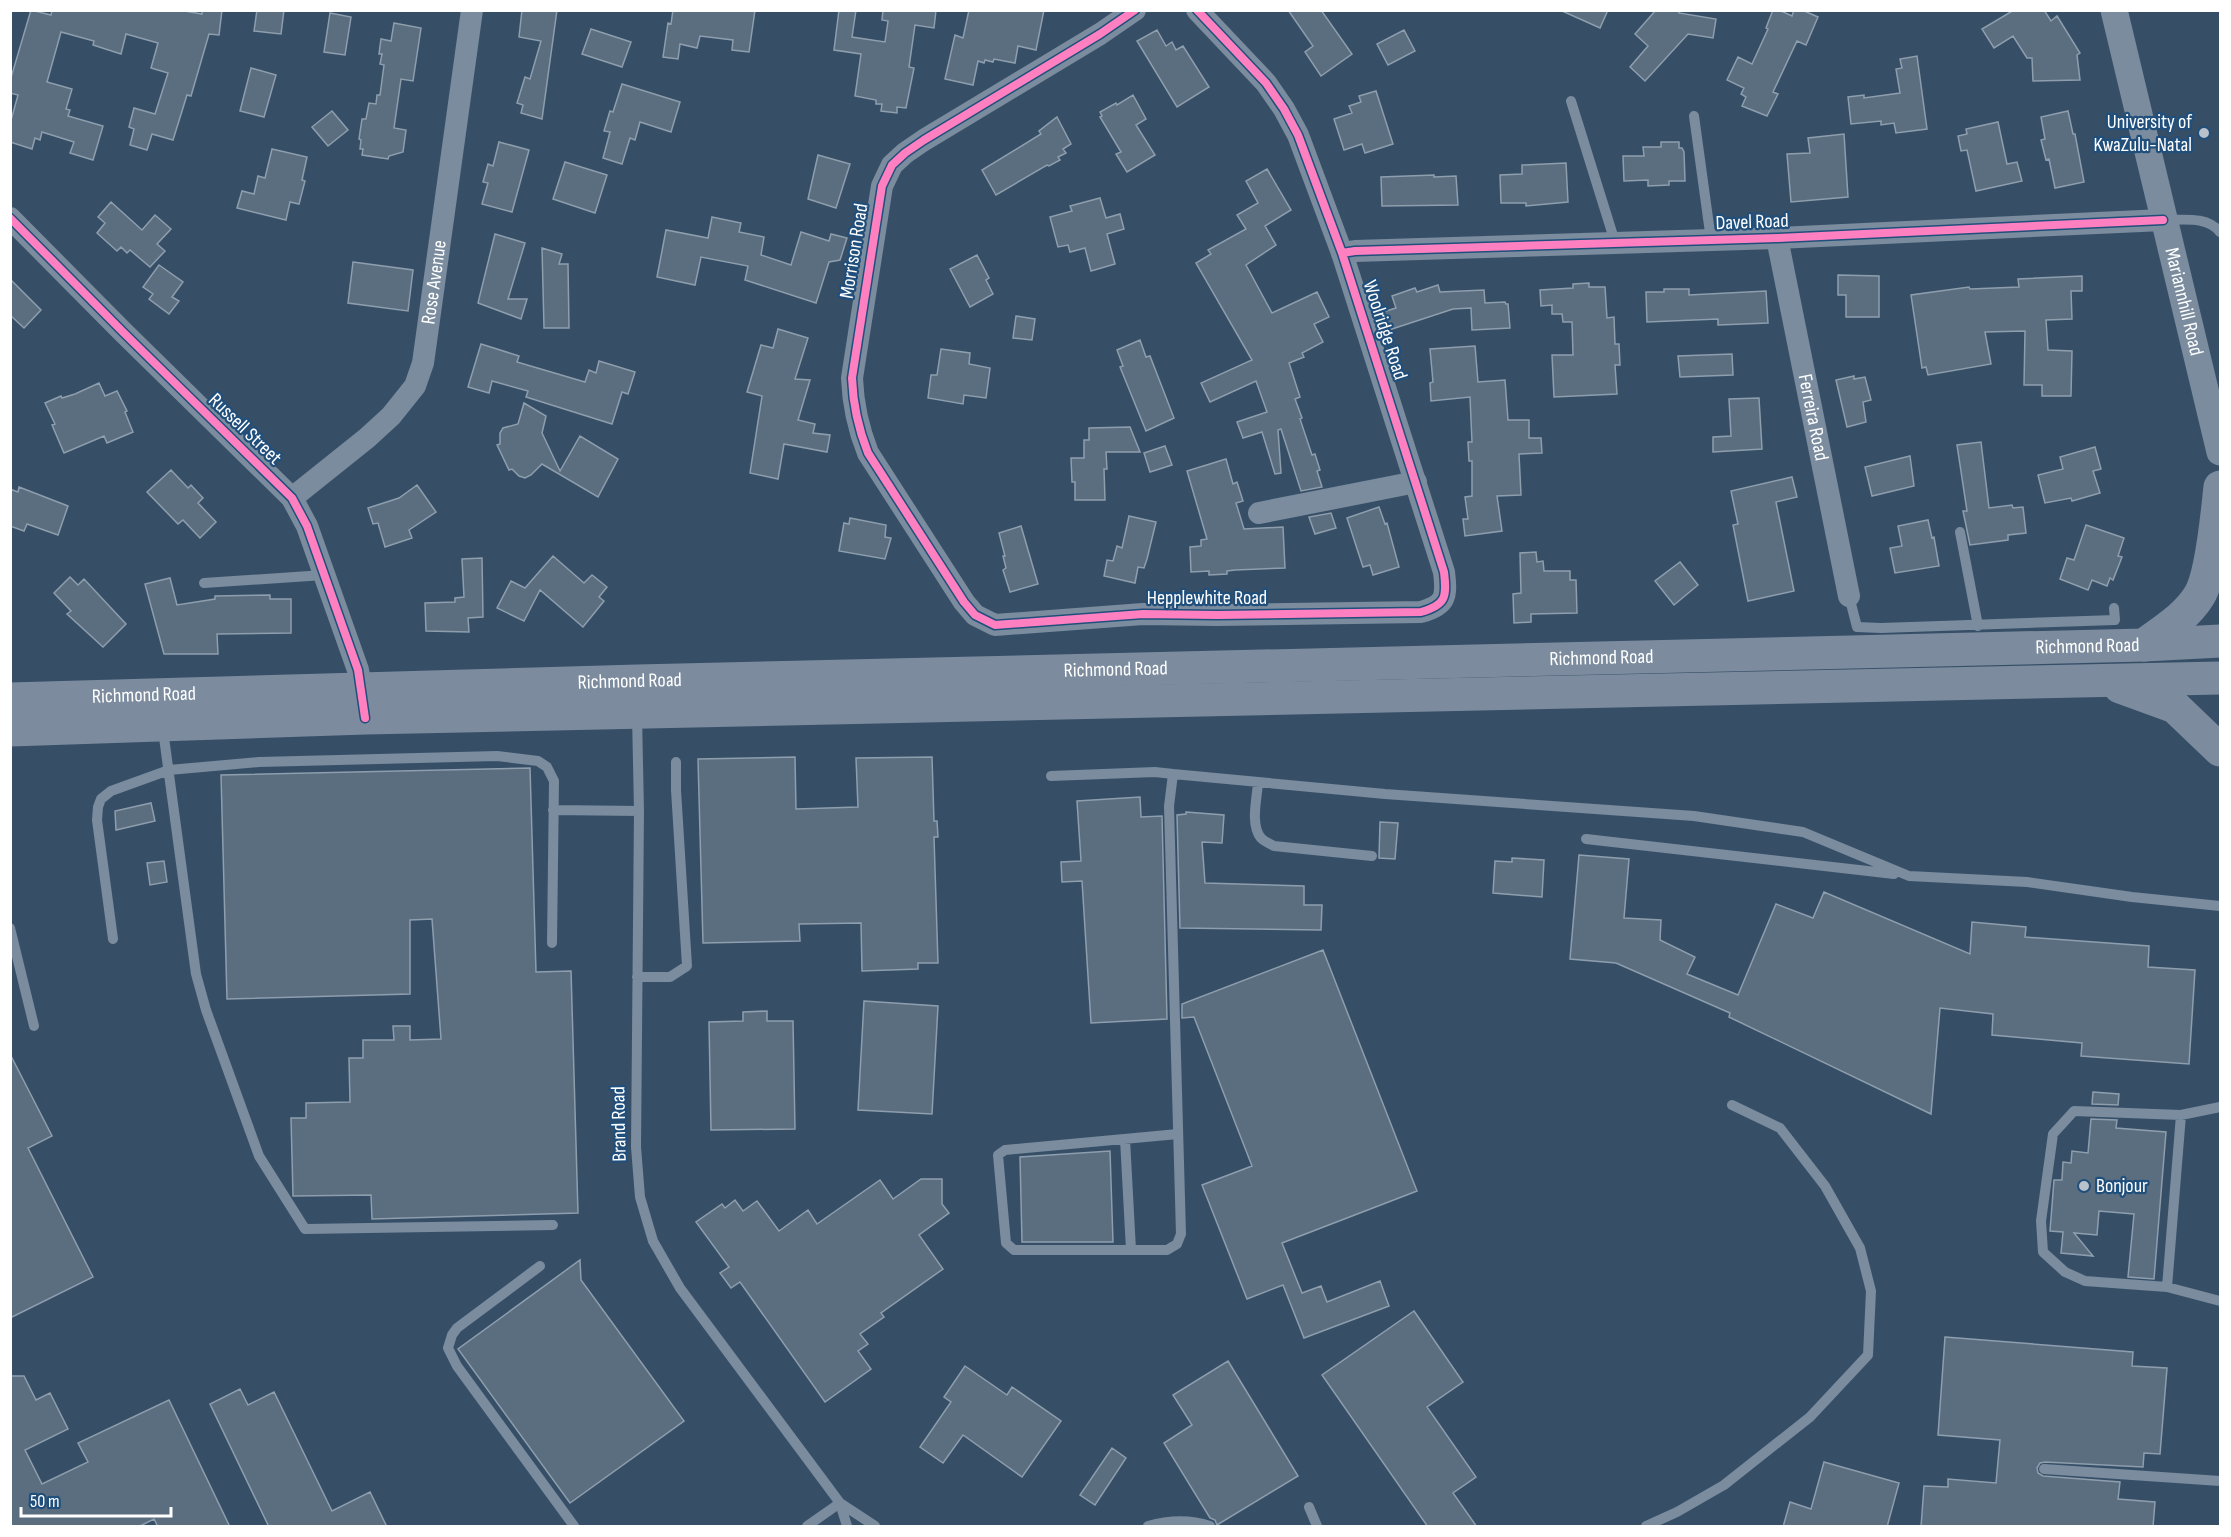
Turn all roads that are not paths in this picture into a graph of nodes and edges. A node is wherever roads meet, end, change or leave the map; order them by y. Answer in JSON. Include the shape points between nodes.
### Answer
{"nodes":[{"id":1,"x":472,"y":10,"type":"edge"},
{"id":2,"x":1135,"y":10,"type":"edge"},
{"id":3,"x":1197,"y":10,"type":"edge"},
{"id":4,"x":2114,"y":10,"type":"edge"},
{"id":5,"x":1571,"y":100,"type":"dead end"},
{"id":6,"x":1694,"y":116,"type":"dead end"},
{"id":7,"x":10,"y":218,"type":"edge"},
{"id":8,"x":2163,"y":220,"type":"junction"},
{"id":9,"x":2220,"y":232,"type":"edge"},
{"id":10,"x":1777,"y":238,"type":"junction"},
{"id":11,"x":1711,"y":240,"type":"junction"},
{"id":12,"x":1616,"y":242,"type":"junction"},
{"id":13,"x":1342,"y":253,"type":"junction"},
{"id":14,"x":2220,"y":452,"type":"edge"},
{"id":15,"x":1416,"y":482,"type":"junction"},
{"id":16,"x":2220,"y":487,"type":"edge"},
{"id":17,"x":292,"y":498,"type":"junction"},
{"id":18,"x":1259,"y":513,"type":"dead end"},
{"id":19,"x":1960,"y":532,"type":"dead end"},
{"id":20,"x":324,"y":575,"type":"junction"},
{"id":21,"x":204,"y":583,"type":"dead end"},
{"id":22,"x":1446,"y":589,"type":"joint"},
{"id":23,"x":1849,"y":596,"type":"joint"},
{"id":24,"x":964,"y":602,"type":"joint"},
{"id":25,"x":2114,"y":608,"type":"dead end"},
{"id":26,"x":1978,"y":626,"type":"junction"},
{"id":27,"x":2220,"y":641,"type":"edge"},
{"id":28,"x":2144,"y":645,"type":"junction"},
{"id":29,"x":2220,"y":678,"type":"edge"},
{"id":30,"x":2103,"y":681,"type":"junction"},
{"id":31,"x":637,"y":697,"type":"junction"},
{"id":32,"x":10,"y":699,"type":"edge"},
{"id":33,"x":364,"y":703,"type":"junction"},
{"id":34,"x":161,"y":710,"type":"junction"},
{"id":35,"x":10,"y":730,"type":"edge"},
{"id":36,"x":2220,"y":750,"type":"edge"},
{"id":37,"x":676,"y":762,"type":"dead end"},
{"id":38,"x":169,"y":770,"type":"junction"},
{"id":39,"x":1173,"y":774,"type":"junction"},
{"id":40,"x":1051,"y":776,"type":"dead end"},
{"id":41,"x":1258,"y":783,"type":"junction"},
{"id":42,"x":553,"y":810,"type":"junction"},
{"id":43,"x":639,"y":811,"type":"junction"},
{"id":44,"x":1586,"y":839,"type":"dead end"},
{"id":45,"x":1372,"y":856,"type":"dead end"},
{"id":46,"x":1909,"y":876,"type":"junction"},
{"id":47,"x":2220,"y":906,"type":"edge"},
{"id":48,"x":10,"y":927,"type":"edge"},
{"id":49,"x":113,"y":939,"type":"dead end"},
{"id":50,"x":552,"y":944,"type":"dead end"},
{"id":51,"x":637,"y":978,"type":"junction"},
{"id":52,"x":34,"y":1026,"type":"dead end"},
{"id":53,"x":1732,"y":1106,"type":"dead end"},
{"id":54,"x":2220,"y":1107,"type":"edge"},
{"id":55,"x":2181,"y":1115,"type":"junction"},
{"id":56,"x":1178,"y":1134,"type":"junction"},
{"id":57,"x":1125,"y":1139,"type":"junction"},
{"id":58,"x":553,"y":1225,"type":"dead end"},
{"id":59,"x":1131,"y":1250,"type":"junction"},
{"id":60,"x":540,"y":1266,"type":"dead end"},
{"id":61,"x":2166,"y":1287,"type":"junction"},
{"id":62,"x":2220,"y":1301,"type":"edge"},
{"id":63,"x":2044,"y":1469,"type":"dead end"},
{"id":64,"x":2220,"y":1481,"type":"edge"},
{"id":65,"x":840,"y":1503,"type":"junction"},
{"id":66,"x":1309,"y":1507,"type":"dead end"},
{"id":67,"x":574,"y":1527,"type":"edge"},
{"id":68,"x":807,"y":1527,"type":"edge"},
{"id":69,"x":847,"y":1527,"type":"edge"},
{"id":70,"x":875,"y":1527,"type":"edge"},
{"id":71,"x":1148,"y":1527,"type":"edge"},
{"id":72,"x":1210,"y":1527,"type":"edge"},
{"id":73,"x":1317,"y":1527,"type":"edge"},
{"id":74,"x":1646,"y":1527,"type":"edge"}],
"edges":[{"from":1,"to":17,"type":"street","name":"Rose Avenue","via":[[423,363],[415,386],[367,438]]},
{"from":2,"to":24,"type":"street","name":"Morrison Road","via":[[904,153],[892,165],[882,186],[852,378],[853,404],[868,453]]},
{"from":3,"to":13,"type":"street","name":"Woolridge Road","via":[[1266,83],[1284,109],[1298,135]]},
{"from":4,"to":8,"type":"street","name":"Mariannhill Road"},
{"from":5,"to":12,"type":"lane"},
{"from":6,"to":11,"type":"lane"},
{"from":7,"to":17,"type":"street","name":"Russell Street"},
{"from":8,"to":9,"type":"lane","via":[[2197,219],[2215,225]]},
{"from":8,"to":10,"type":"street","name":"Davel Road"},
{"from":8,"to":14,"type":"street","name":"Mariannhill Road"},
{"from":10,"to":11,"type":"street","name":"Davel Road"},
{"from":10,"to":23,"type":"street","name":"Ferreira Road"},
{"from":11,"to":12,"type":"street","name":"Davel Road"},
{"from":12,"to":13,"type":"street","name":"Davel Road"},
{"from":13,"to":15,"type":"street","name":"Woolridge Road"},
{"from":15,"to":18,"type":"street"},
{"from":15,"to":22,"type":"street","name":"Woolridge Road"},
{"from":16,"to":28,"type":"highway","via":[[2201,594],[2185,614]]},
{"from":17,"to":20,"type":"street","name":"Russell Street","via":[[307,526]]},
{"from":19,"to":26,"type":"lane"},
{"from":20,"to":21,"type":"lane"},
{"from":20,"to":33,"type":"street","name":"Russell Street","via":[[358,670]]},
{"from":22,"to":24,"type":"street","name":"Hepplewhite Road","via":[[1444,600],[1421,612],[1143,614],[1008,625],[983,620]]},
{"from":23,"to":26,"type":"lane","via":[[1857,627]]},
{"from":25,"to":26,"type":"lane","via":[[2115,620]]},
{"from":27,"to":28,"type":"highway","name":"Richmond Road"},
{"from":28,"to":31,"type":"highway","name":"Richmond Road"},
{"from":29,"to":30,"type":"highway","name":"Richmond Road"},
{"from":30,"to":31,"type":"highway","name":"Richmond Road"},
{"from":30,"to":36,"type":"highway","via":[[2175,707]]},
{"from":31,"to":33,"type":"highway","name":"Richmond Road"},
{"from":31,"to":43,"type":"lane","name":"Brand Road"},
{"from":32,"to":34,"type":"highway","name":"Richmond Road"},
{"from":33,"to":34,"type":"highway","name":"Richmond Road"},
{"from":34,"to":35,"type":"highway","name":"Richmond Road"},
{"from":34,"to":38,"type":"lane"},
{"from":37,"to":51,"type":"lane","via":[[687,966],[670,977]]},
{"from":38,"to":42,"type":"lane","via":[[259,762],[507,757],[538,761],[547,767],[554,781]]},
{"from":38,"to":49,"type":"lane","via":[[111,791],[98,807]]},
{"from":38,"to":58,"type":"lane","via":[[196,974],[206,1010],[259,1156],[304,1229]]},
{"from":39,"to":40,"type":"lane"},
{"from":39,"to":41,"type":"lane"},
{"from":39,"to":56,"type":"lane","via":[[1169,806]]},
{"from":41,"to":45,"type":"lane","via":[[1258,831],[1274,846]]},
{"from":41,"to":46,"type":"lane","via":[[1694,816],[1792,830]]},
{"from":42,"to":43,"type":"lane"},
{"from":42,"to":50,"type":"lane"},
{"from":43,"to":51,"type":"lane","name":"Brand Road"},
{"from":44,"to":46,"type":"lane"},
{"from":46,"to":47,"type":"lane","via":[[2027,882]]},
{"from":48,"to":52,"type":"lane"},
{"from":51,"to":65,"type":"lane","name":"Brand Road","via":[[636,1147],[640,1197],[653,1241],[680,1288]]},
{"from":53,"to":74,"type":"lane","via":[[1780,1128],[1826,1186],[1860,1248],[1871,1291],[1868,1355],[1810,1417],[1724,1485]]},
{"from":54,"to":55,"type":"lane"},
{"from":55,"to":61,"type":"lane"},
{"from":55,"to":61,"type":"lane","via":[[2074,1112],[2053,1134],[2041,1221],[2043,1252],[2065,1272],[2085,1281]]},
{"from":56,"to":57,"type":"lane"},
{"from":56,"to":59,"type":"lane","via":[[1181,1234],[1177,1244],[1167,1250]]},
{"from":57,"to":59,"type":"lane"},
{"from":57,"to":59,"type":"lane","via":[[1005,1150],[998,1155],[1009,1247]]},
{"from":60,"to":67,"type":"lane","via":[[458,1328],[448,1348]]},
{"from":61,"to":62,"type":"lane"},
{"from":63,"to":64,"type":"lane"},
{"from":65,"to":68,"type":"lane"},
{"from":65,"to":69,"type":"lane"},
{"from":65,"to":70,"type":"lane"},
{"from":66,"to":73,"type":"lane"},
{"from":71,"to":72,"type":"lane","via":[[1165,1521],[1196,1521]]}]}
